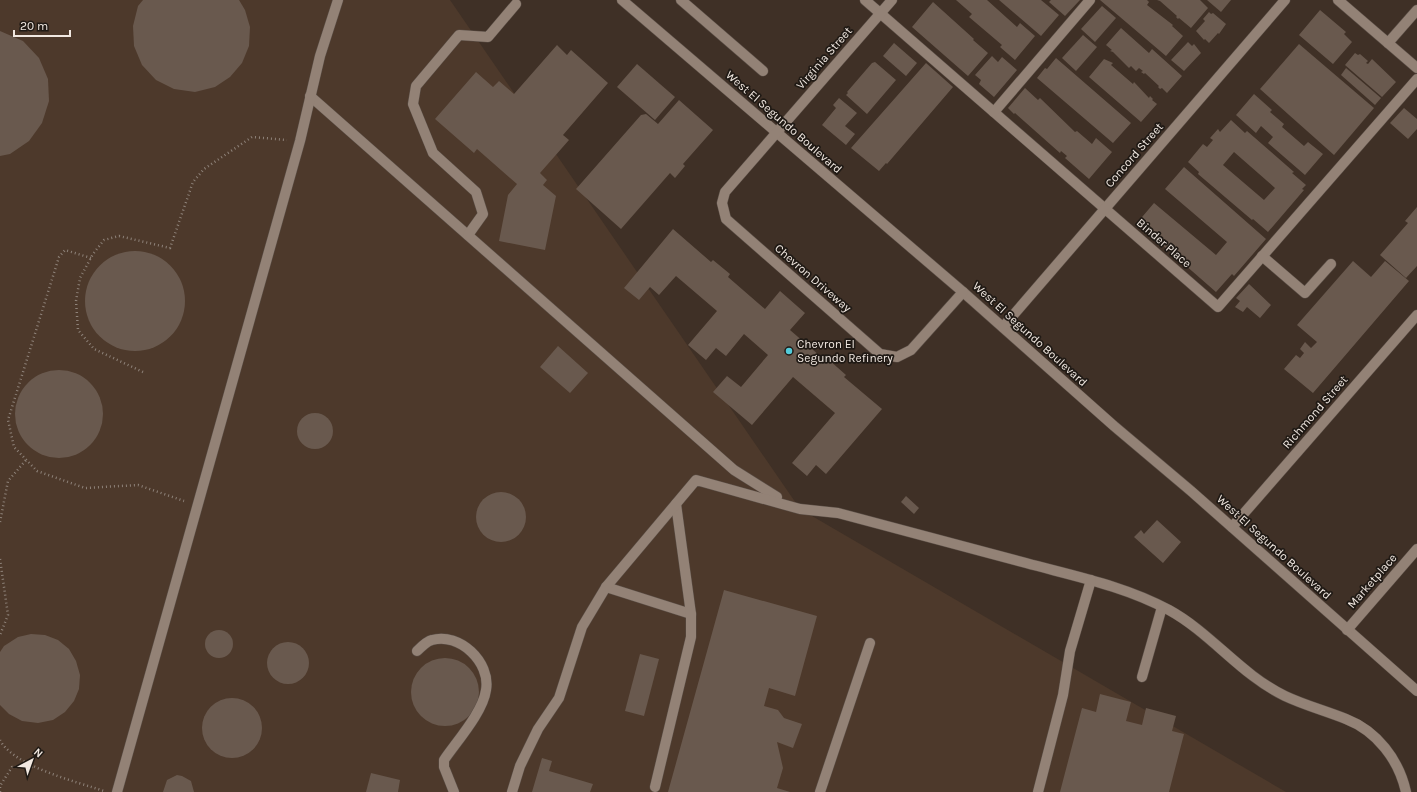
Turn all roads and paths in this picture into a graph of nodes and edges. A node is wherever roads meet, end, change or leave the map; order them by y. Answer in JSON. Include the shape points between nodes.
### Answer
{"nodes":[{"id":1,"x":338,"y":0,"type":"edge"},
{"id":2,"x":622,"y":0,"type":"edge"},
{"id":3,"x":681,"y":0,"type":"edge"},
{"id":4,"x":865,"y":0,"type":"edge"},
{"id":5,"x":892,"y":0,"type":"edge"},
{"id":6,"x":1090,"y":0,"type":"edge"},
{"id":7,"x":1285,"y":0,"type":"edge"},
{"id":8,"x":1338,"y":0,"type":"edge"},
{"id":9,"x":516,"y":4,"type":"dead end"},
{"id":10,"x":1417,"y":10,"type":"edge"},
{"id":11,"x":880,"y":13,"type":"junction"},
{"id":12,"x":1388,"y":43,"type":"junction"},
{"id":13,"x":1417,"y":68,"type":"edge"},
{"id":14,"x":763,"y":71,"type":"dead end"},
{"id":15,"x":1417,"y":79,"type":"edge"},
{"id":16,"x":310,"y":96,"type":"junction"},
{"id":17,"x":994,"y":112,"type":"junction"},
{"id":18,"x":777,"y":132,"type":"junction"},
{"id":19,"x":300,"y":141,"type":"junction"},
{"id":20,"x":1105,"y":208,"type":"junction"},
{"id":21,"x":468,"y":235,"type":"junction"},
{"id":22,"x":1262,"y":256,"type":"junction"},
{"id":23,"x":91,"y":258,"type":"junction"},
{"id":24,"x":1331,"y":264,"type":"dead end"},
{"id":25,"x":963,"y":292,"type":"junction"},
{"id":26,"x":1417,"y":315,"type":"edge"},
{"id":27,"x":1003,"y":327,"type":"junction"},
{"id":28,"x":144,"y":372,"type":"dead end"},
{"id":29,"x":26,"y":460,"type":"junction"},
{"id":30,"x":676,"y":504,"type":"junction"},
{"id":31,"x":197,"y":506,"type":"junction"},
{"id":32,"x":800,"y":509,"type":"junction"},
{"id":33,"x":0,"y":522,"type":"edge"},
{"id":34,"x":1232,"y":527,"type":"junction"},
{"id":35,"x":1417,"y":549,"type":"edge"},
{"id":36,"x":0,"y":559,"type":"edge"},
{"id":37,"x":1091,"y":580,"type":"junction"},
{"id":38,"x":606,"y":586,"type":"junction"},
{"id":39,"x":1162,"y":607,"type":"junction"},
{"id":40,"x":691,"y":614,"type":"junction"},
{"id":41,"x":1347,"y":630,"type":"junction"},
{"id":42,"x":0,"y":635,"type":"edge"},
{"id":43,"x":870,"y":643,"type":"dead end"},
{"id":44,"x":417,"y":651,"type":"dead end"},
{"id":45,"x":1142,"y":677,"type":"dead end"},
{"id":46,"x":1417,"y":691,"type":"edge"},
{"id":47,"x":0,"y":740,"type":"edge"},
{"id":48,"x":34,"y":767,"type":"junction"},
{"id":49,"x":655,"y":787,"type":"dead end"},
{"id":50,"x":0,"y":792,"type":"edge"},
{"id":51,"x":108,"y":792,"type":"edge"},
{"id":52,"x":117,"y":792,"type":"edge"},
{"id":53,"x":454,"y":792,"type":"edge"},
{"id":54,"x":512,"y":792,"type":"edge"},
{"id":55,"x":820,"y":792,"type":"edge"},
{"id":56,"x":1038,"y":792,"type":"edge"},
{"id":57,"x":1406,"y":792,"type":"edge"}],
"edges":[{"from":1,"to":16,"type":"street"},
{"from":2,"to":18,"type":"street","name":"West El Segundo Boulevard"},
{"from":3,"to":14,"type":"street"},
{"from":4,"to":11,"type":"street","name":"Binder Place"},
{"from":5,"to":11,"type":"street","name":"Virginia Street"},
{"from":6,"to":17,"type":"street"},
{"from":7,"to":20,"type":"street","name":"Concord Street"},
{"from":8,"to":12,"type":"street"},
{"from":9,"to":21,"type":"street","via":[[488,37],[459,35],[416,86],[413,104],[433,153],[476,192],[483,214]]},
{"from":10,"to":12,"type":"street"},
{"from":11,"to":17,"type":"street","name":"Binder Place"},
{"from":11,"to":18,"type":"street","name":"Virginia Street"},
{"from":12,"to":13,"type":"street"},
{"from":15,"to":22,"type":"street","name":"Binder Place"},
{"from":16,"to":19,"type":"street"},
{"from":16,"to":21,"type":"street"},
{"from":17,"to":20,"type":"street","name":"Binder Place"},
{"from":18,"to":25,"type":"street","name":"West El Segundo Boulevard"},
{"from":18,"to":25,"type":"street","name":"Chevron Driveway","via":[[725,192],[722,203],[726,219],[880,354],[897,357],[912,350]]},
{"from":19,"to":23,"type":"path","via":[[252,137],[204,169],[194,182],[170,248],[120,236],[104,240]]},
{"from":19,"to":31,"type":"street"},
{"from":20,"to":22,"type":"street","name":"Binder Place","via":[[1218,306]]},
{"from":20,"to":27,"type":"street","name":"Concord Street"},
{"from":21,"to":32,"type":"street","via":[[734,470],[767,492]]},
{"from":22,"to":24,"type":"street","via":[[1305,293]]},
{"from":23,"to":28,"type":"path","via":[[80,278],[76,301],[78,330],[94,349]]},
{"from":23,"to":29,"type":"path","via":[[65,250],[59,257],[8,420],[14,447]]},
{"from":25,"to":27,"type":"street","name":"West El Segundo Boulevard"},
{"from":26,"to":34,"type":"street","name":"Richmond Street"},
{"from":27,"to":34,"type":"street","name":"West El Segundo Boulevard"},
{"from":29,"to":31,"type":"path","via":[[37,471],[85,488],[138,485]]},
{"from":29,"to":33,"type":"path","via":[[8,481]]},
{"from":30,"to":32,"type":"street","via":[[696,480]]},
{"from":30,"to":38,"type":"street"},
{"from":30,"to":40,"type":"street"},
{"from":31,"to":52,"type":"street"},
{"from":32,"to":37,"type":"street","via":[[838,513]]},
{"from":34,"to":41,"type":"street","name":"West El Segundo Boulevard"},
{"from":35,"to":41,"type":"street","name":"Marketplace"},
{"from":36,"to":42,"type":"path","via":[[8,615]]},
{"from":37,"to":39,"type":"street"},
{"from":37,"to":56,"type":"street","via":[[1070,651],[1063,695]]},
{"from":38,"to":40,"type":"street"},
{"from":38,"to":54,"type":"street","via":[[582,627],[559,698],[538,729],[520,766]]},
{"from":39,"to":45,"type":"street"},
{"from":39,"to":57,"type":"street","via":[[1191,624],[1250,673],[1284,696],[1348,720],[1374,737],[1395,760]]},
{"from":40,"to":49,"type":"street","via":[[691,637]]},
{"from":41,"to":46,"type":"street","name":"West El Segundo Boulevard"},
{"from":43,"to":55,"type":"street"},
{"from":44,"to":53,"type":"street","via":[[430,640],[444,638],[459,643],[480,662],[486,675],[486,690],[479,708],[444,760],[444,767]]},
{"from":47,"to":48,"type":"path","via":[[3,746]]},
{"from":48,"to":50,"type":"path","via":[[12,767],[0,786]]},
{"from":48,"to":51,"type":"path"}]}
